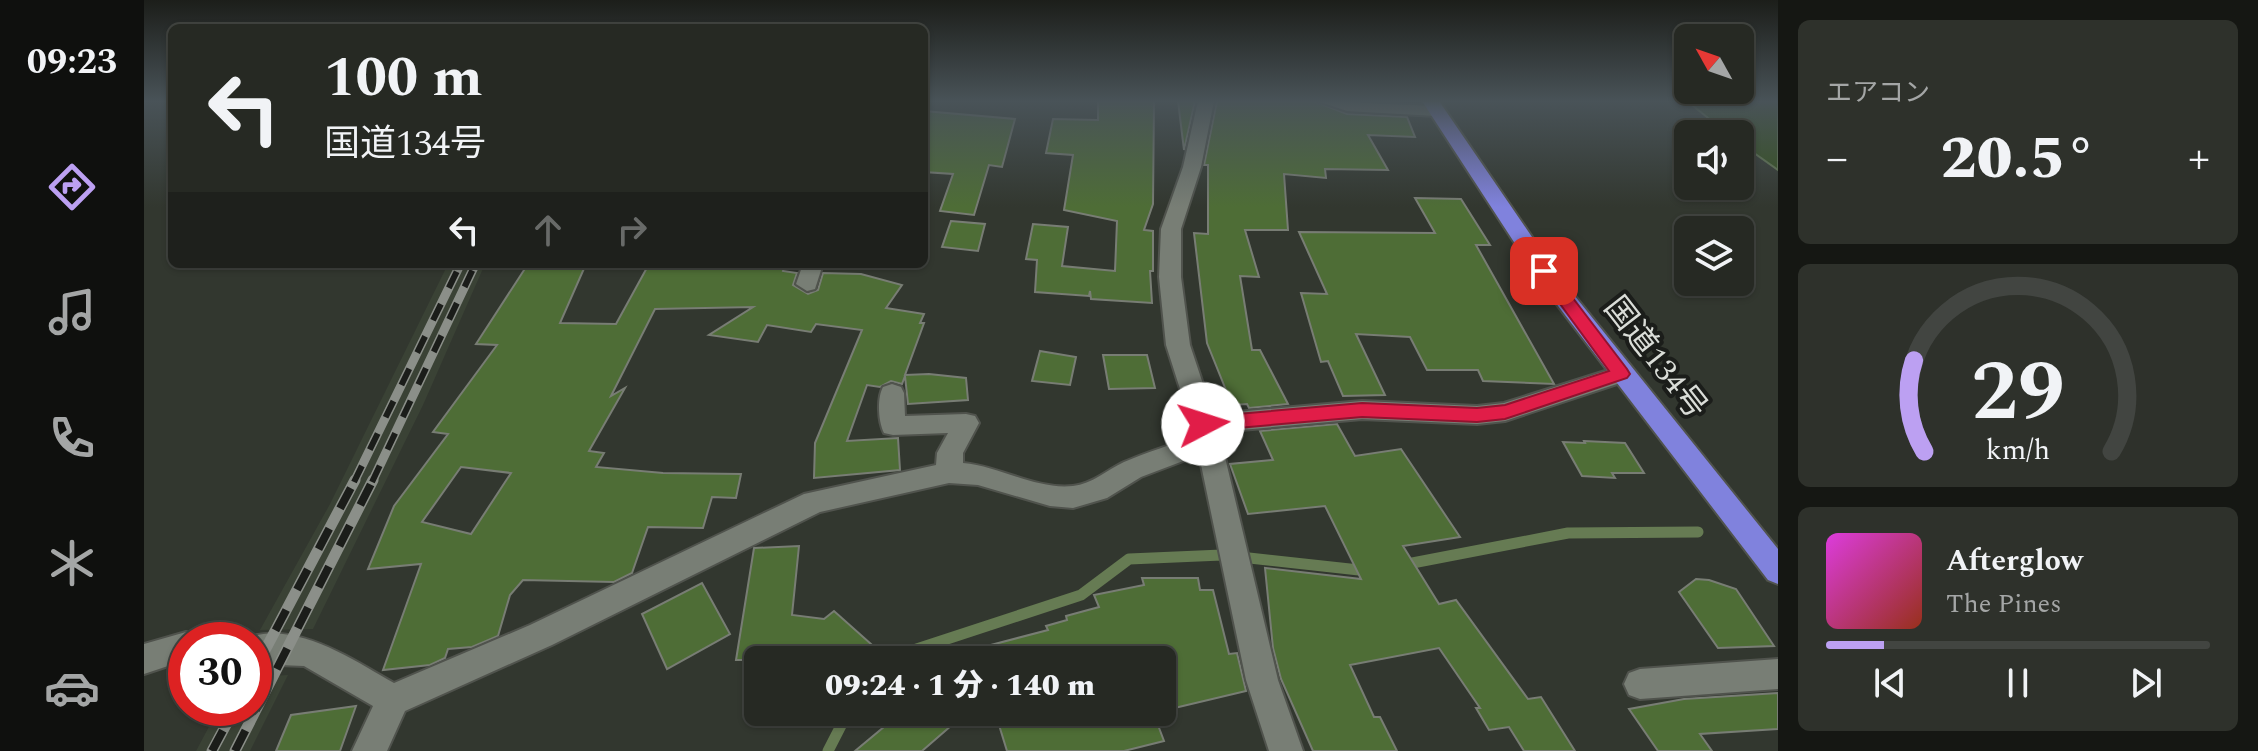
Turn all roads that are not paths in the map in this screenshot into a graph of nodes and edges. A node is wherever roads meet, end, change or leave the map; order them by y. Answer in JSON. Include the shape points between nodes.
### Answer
{"nodes":[{"id":1,"x":1199,"y":136,"type":"edge"},
{"id":2,"x":1453,"y":136,"type":"edge"},
{"id":3,"x":1621,"y":374,"type":"junction"},
{"id":4,"x":892,"y":393,"type":"dead end"},
{"id":5,"x":1206,"y":432,"type":"junction"},
{"id":6,"x":949,"y":473,"type":"junction"},
{"id":7,"x":1778,"y":571,"type":"edge"},
{"id":8,"x":272,"y":650,"type":"edge"},
{"id":9,"x":168,"y":652,"type":"edge"},
{"id":10,"x":144,"y":659,"type":"edge"},
{"id":11,"x":1778,"y":674,"type":"edge"},
{"id":12,"x":1640,"y":684,"type":"dead end"},
{"id":13,"x":393,"y":700,"type":"junction"},
{"id":14,"x":369,"y":751,"type":"edge"},
{"id":15,"x":1286,"y":751,"type":"edge"}],
"edges":[{"from":1,"to":5,"type":"street","via":[[1171,229],[1170,277],[1178,345]]},
{"from":2,"to":3,"type":"highway","name":"国道134号"},
{"from":3,"to":5,"type":"street","via":[[1505,412],[1362,410]]},
{"from":3,"to":7,"type":"highway","name":"国道134号"},
{"from":4,"to":6,"type":"street","via":[[893,426],[966,423],[950,453]]},
{"from":5,"to":6,"type":"street","via":[[1097,490],[1073,497]]},
{"from":5,"to":15,"type":"street","via":[[1262,680]]},
{"from":6,"to":13,"type":"street","via":[[814,502],[541,635]]},
{"from":8,"to":13,"type":"street","via":[[308,652]]},
{"from":9,"to":10,"type":"street"},
{"from":11,"to":12,"type":"street"},
{"from":13,"to":14,"type":"street"}]}
